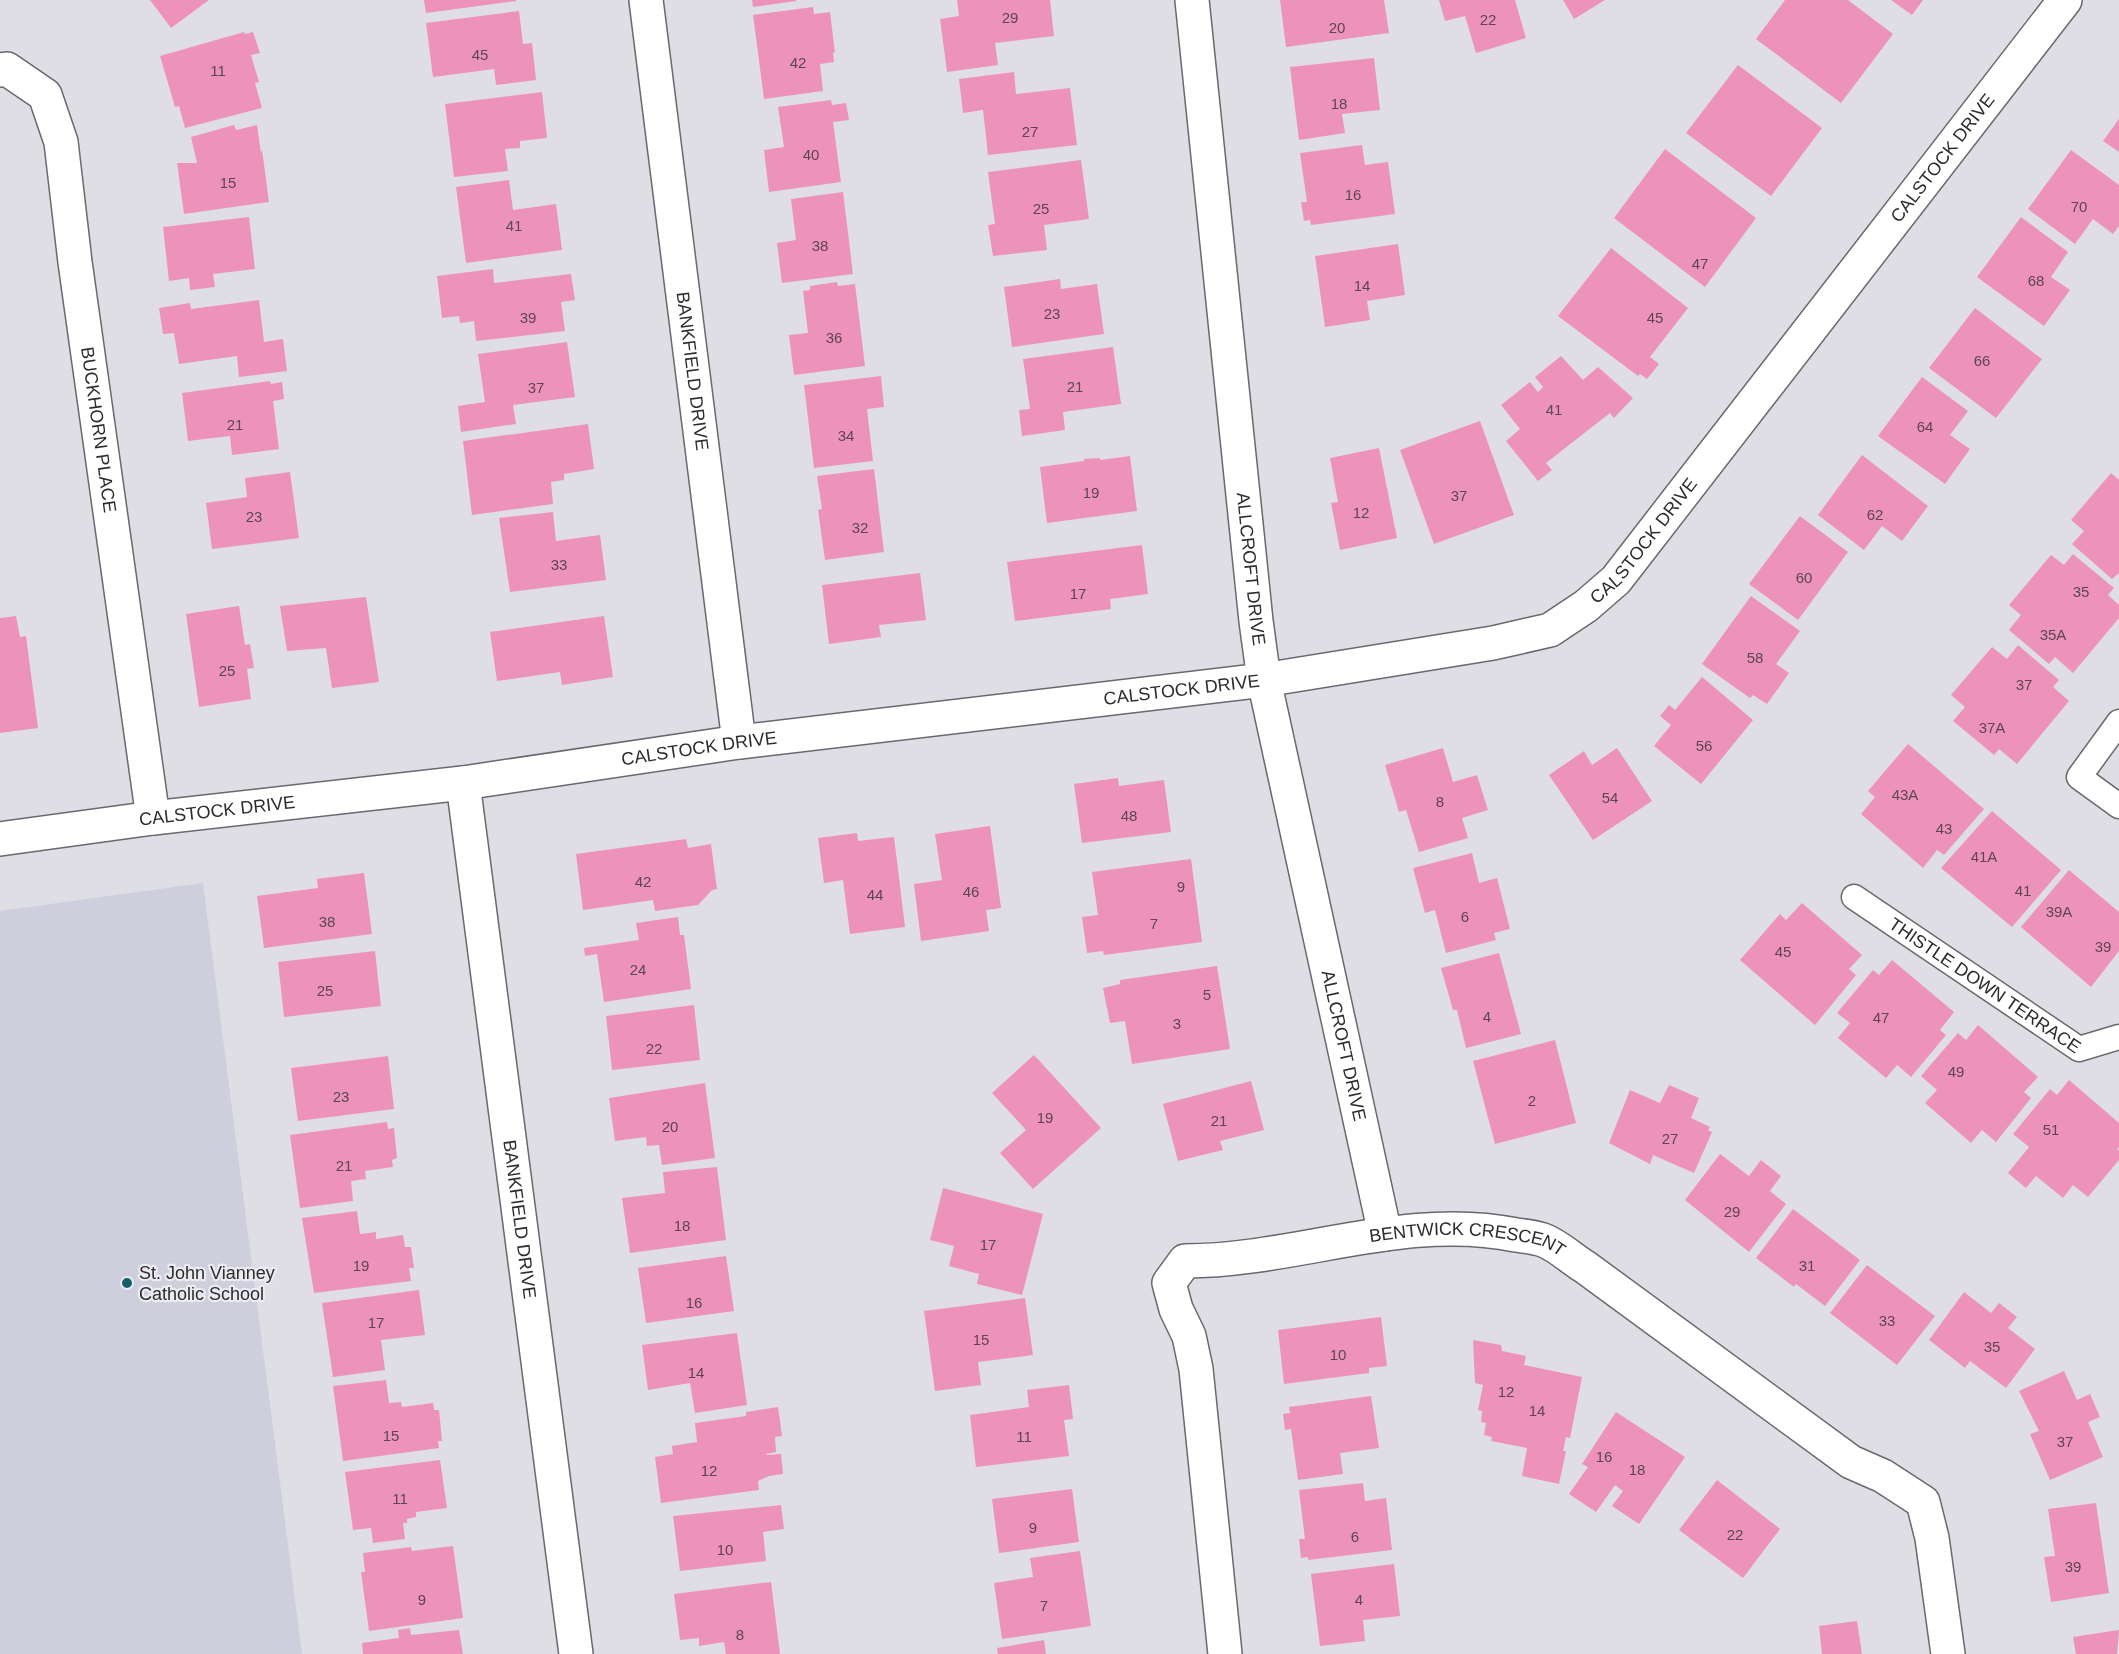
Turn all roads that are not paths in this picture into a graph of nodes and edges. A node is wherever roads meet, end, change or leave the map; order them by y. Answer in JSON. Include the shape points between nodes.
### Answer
{"nodes":[{"id":1,"x":646,"y":0,"type":"edge"},
{"id":2,"x":1192,"y":0,"type":"edge"},
{"id":3,"x":2065,"y":0,"type":"edge"},
{"id":4,"x":0,"y":70,"type":"edge"},
{"id":5,"x":1264,"y":680,"type":"junction"},
{"id":6,"x":2119,"y":722,"type":"edge"},
{"id":7,"x":739,"y":742,"type":"junction"},
{"id":8,"x":463,"y":783,"type":"junction"},
{"id":9,"x":2119,"y":806,"type":"edge"},
{"id":10,"x":153,"y":818,"type":"junction"},
{"id":11,"x":0,"y":839,"type":"edge"},
{"id":12,"x":1854,"y":897,"type":"dead end"},
{"id":13,"x":2119,"y":1037,"type":"edge"},
{"id":14,"x":1385,"y":1234,"type":"junction"},
{"id":15,"x":576,"y":1654,"type":"edge"},
{"id":16,"x":1225,"y":1654,"type":"edge"},
{"id":17,"x":1948,"y":1654,"type":"edge"}],
"edges":[{"from":1,"to":7,"type":"street","name":"BANKFIELD DRIVE"},
{"from":2,"to":5,"type":"street","name":"ALLCROFT DRIVE"},
{"from":3,"to":5,"type":"street","name":"CALSTOCK DRIVE","via":[[1616,580],[1586,606],[1550,630],[1524,637]]},
{"from":4,"to":10,"type":"street","name":"BUCKHORN PLACE","via":[[7,69],[45,95],[61,142]]},
{"from":5,"to":7,"type":"street","name":"CALSTOCK DRIVE"},
{"from":5,"to":14,"type":"street","name":"ALLCROFT DRIVE"},
{"from":6,"to":9,"type":"lane","via":[[2079,777]]},
{"from":7,"to":8,"type":"street","name":"CALSTOCK DRIVE"},
{"from":8,"to":10,"type":"street","name":"CALSTOCK DRIVE"},
{"from":8,"to":15,"type":"street","name":"BANKFIELD DRIVE"},
{"from":10,"to":11,"type":"street","name":"CALSTOCK DRIVE"},
{"from":12,"to":13,"type":"lane","name":"THISTLE DOWN TERRACE","via":[[2079,1049]]},
{"from":14,"to":16,"type":"street","name":"BENTWICK CRESCENT","via":[[1217,1261],[1185,1261],[1169,1283],[1176,1309],[1190,1336],[1196,1369]]},
{"from":14,"to":17,"type":"street","name":"BENTWICK CRESCENT","via":[[1487,1229],[1544,1240],[1851,1461],[1923,1502],[1932,1538]]}]}
